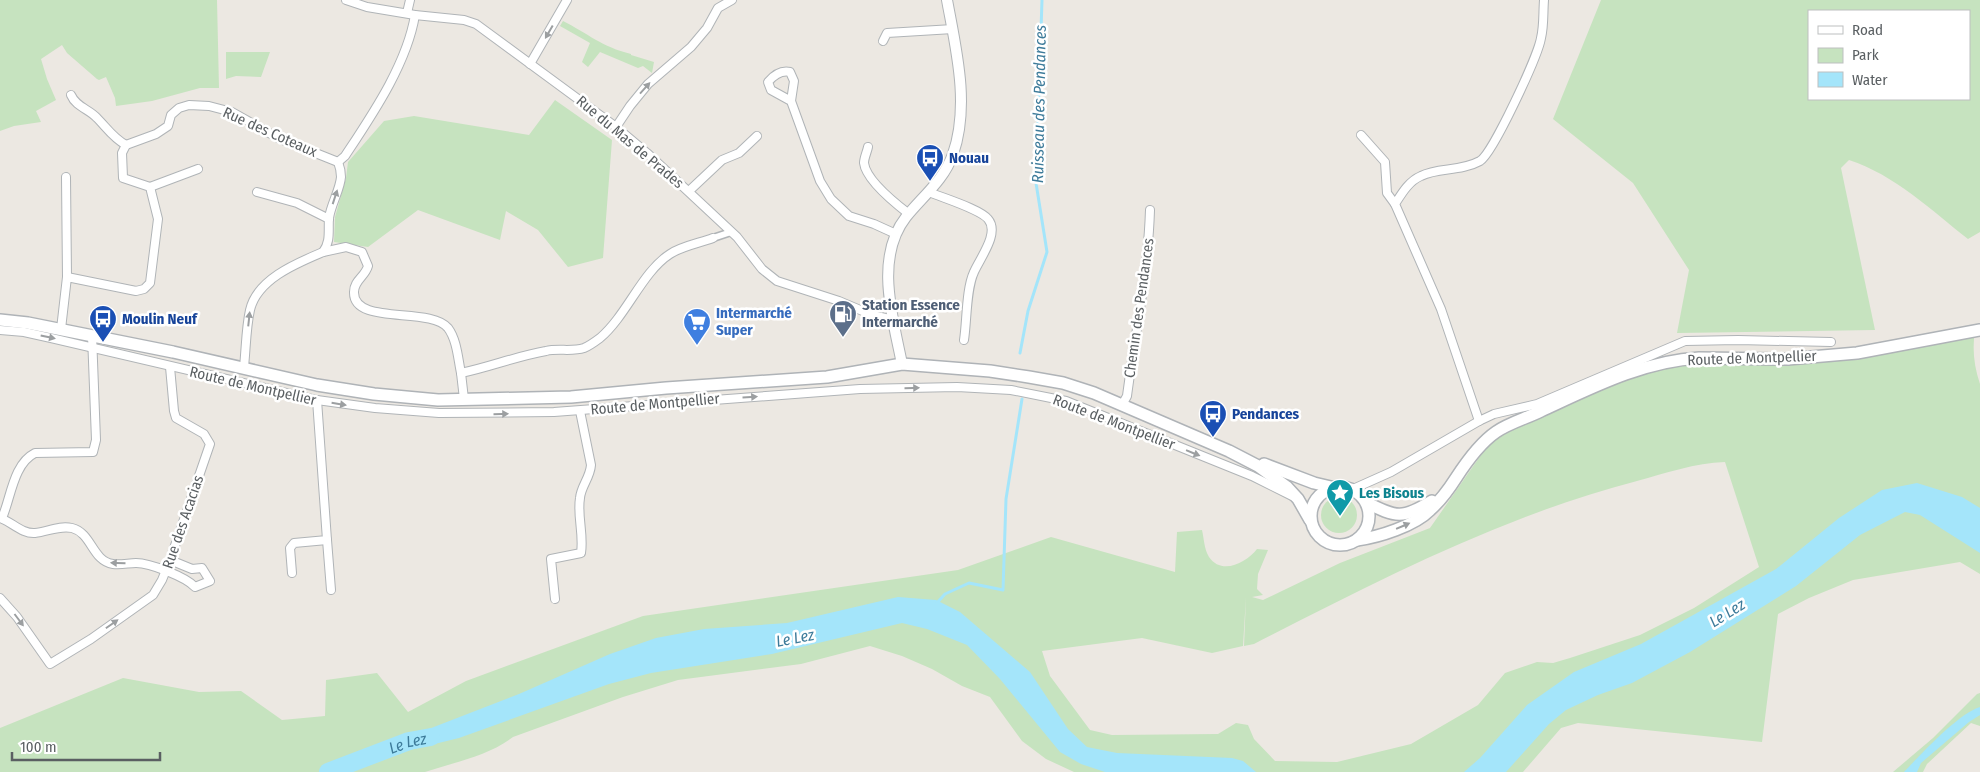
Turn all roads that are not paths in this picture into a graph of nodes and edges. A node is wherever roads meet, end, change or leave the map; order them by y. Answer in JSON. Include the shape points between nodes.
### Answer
{"nodes":[{"id":1,"x":346,"y":0,"type":"edge"},
{"id":2,"x":410,"y":0,"type":"edge"},
{"id":3,"x":567,"y":0,"type":"edge"},
{"id":4,"x":713,"y":0,"type":"edge"},
{"id":5,"x":732,"y":0,"type":"edge"},
{"id":6,"x":947,"y":0,"type":"edge"},
{"id":7,"x":1544,"y":0,"type":"edge"},
{"id":8,"x":718,"y":8,"type":"junction"},
{"id":9,"x":411,"y":14,"type":"junction"},
{"id":10,"x":953,"y":29,"type":"junction"},
{"id":11,"x":884,"y":41,"type":"dead end"},
{"id":12,"x":530,"y":64,"type":"junction"},
{"id":13,"x":71,"y":95,"type":"dead end"},
{"id":14,"x":791,"y":101,"type":"dead end"},
{"id":15,"x":616,"y":127,"type":"junction"},
{"id":16,"x":1362,"y":135,"type":"dead end"},
{"id":17,"x":758,"y":136,"type":"dead end"},
{"id":18,"x":126,"y":145,"type":"junction"},
{"id":19,"x":868,"y":147,"type":"dead end"},
{"id":20,"x":338,"y":162,"type":"junction"},
{"id":21,"x":198,"y":169,"type":"dead end"},
{"id":22,"x":66,"y":177,"type":"dead end"},
{"id":23,"x":150,"y":187,"type":"junction"},
{"id":24,"x":689,"y":190,"type":"junction"},
{"id":25,"x":257,"y":192,"type":"dead end"},
{"id":26,"x":929,"y":192,"type":"junction"},
{"id":27,"x":1395,"y":204,"type":"junction"},
{"id":28,"x":1150,"y":210,"type":"dead end"},
{"id":29,"x":909,"y":214,"type":"junction"},
{"id":30,"x":329,"y":219,"type":"junction"},
{"id":31,"x":731,"y":232,"type":"junction"},
{"id":32,"x":896,"y":234,"type":"junction"},
{"id":33,"x":713,"y":238,"type":"joint"},
{"id":34,"x":323,"y":252,"type":"junction"},
{"id":35,"x":67,"y":277,"type":"junction"},
{"id":36,"x":0,"y":320,"type":"edge"},
{"id":37,"x":894,"y":320,"type":"junction"},
{"id":38,"x":61,"y":329,"type":"junction"},
{"id":39,"x":0,"y":330,"type":"edge"},
{"id":40,"x":1980,"y":330,"type":"edge"},
{"id":41,"x":92,"y":335,"type":"junction"},
{"id":42,"x":964,"y":340,"type":"dead end"},
{"id":43,"x":1831,"y":342,"type":"dead end"},
{"id":44,"x":92,"y":348,"type":"junction"},
{"id":45,"x":902,"y":364,"type":"junction"},
{"id":46,"x":170,"y":367,"type":"junction"},
{"id":47,"x":244,"y":367,"type":"junction"},
{"id":48,"x":462,"y":373,"type":"junction"},
{"id":49,"x":464,"y":399,"type":"junction"},
{"id":50,"x":317,"y":400,"type":"junction"},
{"id":51,"x":1122,"y":406,"type":"junction"},
{"id":52,"x":580,"y":410,"type":"junction"},
{"id":53,"x":1479,"y":422,"type":"junction"},
{"id":54,"x":1229,"y":452,"type":"junction"},
{"id":55,"x":1331,"y":487,"type":"junction"},
{"id":56,"x":1353,"y":489,"type":"junction"},
{"id":57,"x":1444,"y":494,"type":"junction"},
{"id":58,"x":1298,"y":499,"type":"junction"},
{"id":59,"x":1366,"y":502,"type":"junction"},
{"id":60,"x":1,"y":518,"type":"edge"},
{"id":61,"x":1310,"y":520,"type":"junction"},
{"id":62,"x":327,"y":540,"type":"junction"},
{"id":63,"x":1357,"y":540,"type":"junction"},
{"id":64,"x":170,"y":560,"type":"junction"},
{"id":65,"x":165,"y":572,"type":"junction"},
{"id":66,"x":292,"y":573,"type":"dead end"},
{"id":67,"x":331,"y":590,"type":"dead end"},
{"id":68,"x":0,"y":598,"type":"edge"},
{"id":69,"x":555,"y":599,"type":"dead end"}],
"edges":[{"from":1,"to":9,"type":"street","name":"Rue du Mas de Prades"},
{"from":2,"to":9,"type":"street"},
{"from":3,"to":12,"type":"street","one_way":true},
{"from":4,"to":8,"type":"street"},
{"from":5,"to":8,"type":"street"},
{"from":6,"to":10,"type":"street"},
{"from":7,"to":27,"type":"street","via":[[1541,40],[1491,148],[1482,160],[1467,167],[1421,176],[1406,187]]},
{"from":15,"to":8,"type":"street","one_way":true,"via":[[648,84],[696,41]]},
{"from":9,"to":12,"type":"street","name":"Rue du Mas de Prades","via":[[476,24]]},
{"from":9,"to":20,"type":"street","via":[[409,42],[379,103]]},
{"from":10,"to":11,"type":"street","via":[[887,33]]},
{"from":10,"to":26,"type":"street","via":[[959,73],[960,126],[950,162]]},
{"from":12,"to":15,"type":"street","name":"Rue du Mas de Prades"},
{"from":13,"to":18,"type":"street"},
{"from":14,"to":32,"type":"street","via":[[820,181],[830,199],[849,216]]},
{"from":15,"to":24,"type":"street","name":"Rue du Mas de Prades"},
{"from":16,"to":27,"type":"street","via":[[1386,162],[1387,193]]},
{"from":17,"to":24,"type":"street","via":[[739,153],[722,160]]},
{"from":18,"to":20,"type":"street","name":"Rue des Coteaux","via":[[168,126],[171,115],[179,108],[209,106],[232,112],[278,138]]},
{"from":18,"to":23,"type":"street","via":[[122,153],[123,178]]},
{"from":19,"to":29,"type":"street","via":[[864,160],[866,169],[887,196]]},
{"from":30,"to":20,"type":"street","one_way":true,"via":[[341,180]]},
{"from":21,"to":23,"type":"street"},
{"from":22,"to":35,"type":"street"},
{"from":23,"to":35,"type":"street","via":[[158,219],[147,288],[136,291]]},
{"from":24,"to":31,"type":"street","name":"Rue du Mas de Prades"},
{"from":25,"to":30,"type":"street","via":[[297,204]]},
{"from":26,"to":29,"type":"street"},
{"from":26,"to":42,"type":"street","via":[[981,213],[992,226],[971,281]]},
{"from":27,"to":53,"type":"street","via":[[1440,309]]},
{"from":28,"to":51,"type":"street","name":"Chemin des Pendances","via":[[1127,396]]},
{"from":29,"to":32,"type":"street"},
{"from":30,"to":34,"type":"street","via":[[328,242]]},
{"from":31,"to":33,"type":"street"},
{"from":31,"to":37,"type":"street","name":"Rue du Mas de Prades","via":[[762,269],[777,281]]},
{"from":32,"to":37,"type":"street","via":[[888,274]]},
{"from":33,"to":48,"type":"street","via":[[676,250],[664,259],[600,338],[583,348],[518,356]]},
{"from":47,"to":34,"type":"street","one_way":true,"via":[[250,309],[254,300],[282,270]]},
{"from":34,"to":48,"type":"street","via":[[346,247],[362,252],[368,266],[355,286],[354,297],[359,306],[369,311],[427,318],[444,324],[453,338]]},
{"from":35,"to":38,"type":"street"},
{"from":36,"to":38,"type":"main road","name":"Route de Montpellier"},
{"from":37,"to":45,"type":"street"},
{"from":38,"to":41,"type":"main road","name":"Route de Montpellier"},
{"from":39,"to":44,"type":"street","name":"Route de Montpellier","one_way":true,"via":[[24,332]]},
{"from":40,"to":57,"type":"main road","name":"Route de Montpellier","via":[[1857,353],[1788,358],[1687,358],[1650,367],[1605,382],[1497,432],[1476,451]]},
{"from":41,"to":44,"type":"street"},
{"from":41,"to":47,"type":"main road","name":"Route de Montpellier"},
{"from":43,"to":53,"type":"street","via":[[1685,341],[1537,404],[1494,414]]},
{"from":44,"to":46,"type":"street","name":"Route de Montpellier"},
{"from":44,"to":60,"type":"street","via":[[96,440],[93,452],[35,453],[28,457],[18,471]]},
{"from":45,"to":49,"type":"main road","name":"Route de Montpellier","via":[[827,377],[571,397]]},
{"from":45,"to":51,"type":"main road","name":"Route de Montpellier","via":[[990,371],[1063,382]]},
{"from":46,"to":50,"type":"street","name":"Route de Montpellier"},
{"from":46,"to":64,"type":"street","name":"Rue des Acacias","via":[[176,418],[204,434],[210,444]]},
{"from":47,"to":49,"type":"main road","name":"Route de Montpellier","via":[[346,390],[438,400]]},
{"from":48,"to":49,"type":"street"},
{"from":50,"to":52,"type":"street","name":"Route de Montpellier","one_way":true,"via":[[375,408],[468,414]]},
{"from":50,"to":62,"type":"street"},
{"from":51,"to":54,"type":"main road","name":"Route de Montpellier"},
{"from":52,"to":58,"type":"street","name":"Route de Montpellier","one_way":true,"via":[[860,389],[957,386],[1011,390],[1073,404],[1252,476]]},
{"from":52,"to":69,"type":"street","via":[[591,465],[591,473],[580,497],[583,544],[581,553],[551,558]]},
{"from":53,"to":56,"type":"street","via":[[1391,472]]},
{"from":54,"to":55,"type":"main road","name":"Route de Montpellier"},
{"from":54,"to":58,"type":"main road","name":"Route de Montpellier","via":[[1270,473]]},
{"from":55,"to":56,"type":"main road"},
{"from":55,"to":61,"type":"main road","via":[[1317,496]]},
{"from":56,"to":59,"type":"main road"},
{"from":57,"to":59,"type":"main road","name":"Route de Montpellier","via":[[1413,512],[1398,515]]},
{"from":63,"to":57,"type":"main road","name":"Route de Montpellier","one_way":true,"via":[[1374,537],[1420,518]]},
{"from":58,"to":61,"type":"main road","name":"Route de Montpellier"},
{"from":59,"to":63,"type":"main road","via":[[1367,527]]},
{"from":65,"to":60,"type":"street","one_way":true,"via":[[145,564],[113,564],[101,559],[84,534],[70,527],[25,532]]},
{"from":61,"to":63,"type":"main road","via":[[1324,541],[1341,545]]},
{"from":62,"to":66,"type":"street","via":[[294,543],[290,548]]},
{"from":62,"to":67,"type":"street"},
{"from":64,"to":65,"type":"street","name":"Rue des Acacias"},
{"from":64,"to":65,"type":"street","via":[[192,569],[202,568],[210,581],[195,587],[189,580]]},
{"from":68,"to":65,"type":"street","name":"Rue des Acacias","one_way":true,"via":[[50,664],[152,595]]}]}
